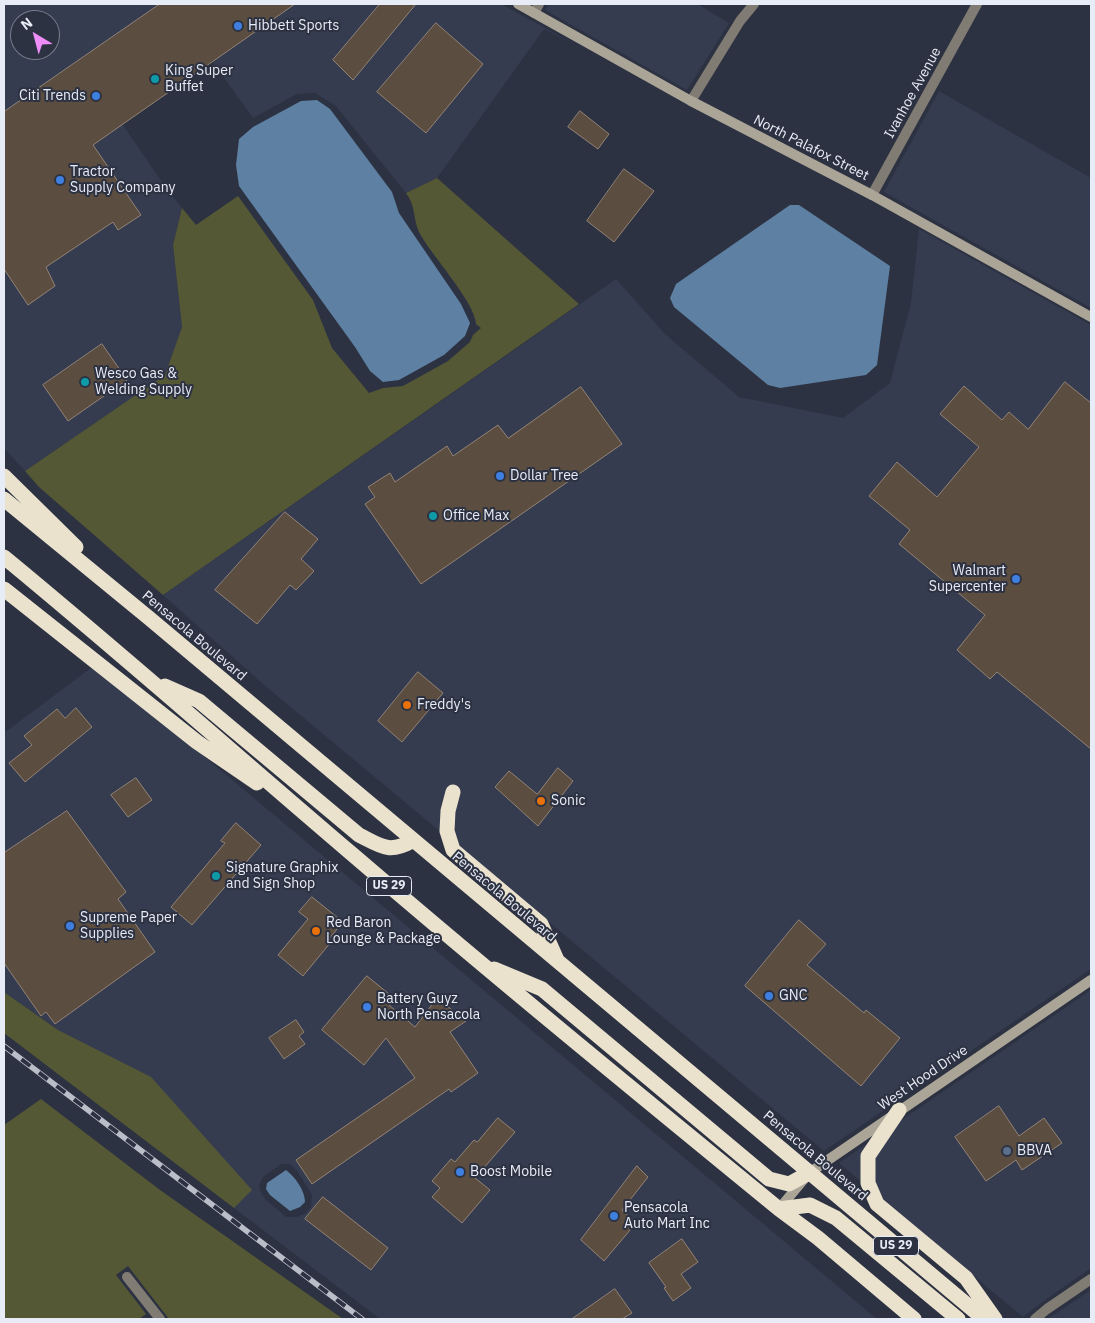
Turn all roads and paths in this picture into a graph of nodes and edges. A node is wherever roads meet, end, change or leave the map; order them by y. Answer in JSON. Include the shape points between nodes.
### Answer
{"nodes":[{"id":1,"x":520,"y":4,"type":"edge"},
{"id":2,"x":754,"y":4,"type":"edge"},
{"id":3,"x":977,"y":4,"type":"edge"},
{"id":4,"x":536,"y":8,"type":"edge"},
{"id":5,"x":691,"y":101,"type":"junction"},
{"id":6,"x":872,"y":194,"type":"junction"},
{"id":7,"x":1091,"y":317,"type":"edge"},
{"id":8,"x":4,"y":476,"type":"edge"},
{"id":9,"x":4,"y":499,"type":"edge"},
{"id":10,"x":4,"y":557,"type":"edge"},
{"id":11,"x":4,"y":589,"type":"edge"},
{"id":12,"x":149,"y":618,"type":"junction"},
{"id":13,"x":151,"y":680,"type":"junction"},
{"id":14,"x":453,"y":792,"type":"dead end"},
{"id":15,"x":316,"y":823,"type":"junction"},
{"id":16,"x":412,"y":841,"type":"junction"},
{"id":17,"x":559,"y":963,"type":"junction"},
{"id":18,"x":482,"y":964,"type":"junction"},
{"id":19,"x":1091,"y":980,"type":"edge"},
{"id":20,"x":900,"y":1110,"type":"junction"},
{"id":21,"x":809,"y":1173,"type":"junction"},
{"id":22,"x":779,"y":1209,"type":"junction"},
{"id":23,"x":127,"y":1277,"type":"dead end"},
{"id":24,"x":1091,"y":1279,"type":"edge"},
{"id":25,"x":160,"y":1319,"type":"edge"},
{"id":26,"x":914,"y":1319,"type":"edge"},
{"id":27,"x":958,"y":1319,"type":"edge"},
{"id":28,"x":984,"y":1319,"type":"edge"},
{"id":29,"x":995,"y":1319,"type":"edge"},
{"id":30,"x":1035,"y":1319,"type":"edge"}],
"edges":[{"from":1,"to":4,"type":"main road","name":"North Palafox Street"},
{"from":2,"to":5,"type":"street"},
{"from":3,"to":6,"type":"street","name":"Ivanhoe Avenue"},
{"from":4,"to":5,"type":"main road","name":"North Palafox Street"},
{"from":5,"to":6,"type":"main road","name":"North Palafox Street"},
{"from":6,"to":7,"type":"main road","name":"North Palafox Street"},
{"from":8,"to":12,"type":"highway"},
{"from":9,"to":12,"type":"highway","name":"Pensacola Boulevard","number":"US 29"},
{"from":10,"to":13,"type":"highway","number":"US 29"},
{"from":11,"to":15,"type":"highway","via":[[197,742]]},
{"from":12,"to":16,"type":"highway","name":"Pensacola Boulevard","number":"US 29"},
{"from":13,"to":15,"type":"highway","number":"US 29"},
{"from":13,"to":16,"type":"highway","via":[[199,701],[359,835],[382,847],[400,848]]},
{"from":14,"to":17,"type":"highway","via":[[446,831],[453,850],[540,924]]},
{"from":15,"to":18,"type":"highway","number":"US 29"},
{"from":16,"to":17,"type":"highway","name":"Pensacola Boulevard","number":"US 29"},
{"from":17,"to":21,"type":"highway","name":"Pensacola Boulevard","number":"US 29"},
{"from":18,"to":21,"type":"highway","via":[[542,989],[769,1179],[789,1184]]},
{"from":18,"to":22,"type":"highway","number":"US 29"},
{"from":19,"to":20,"type":"main road","name":"West Hood Drive"},
{"from":20,"to":21,"type":"main road","name":"West Hood Drive"},
{"from":20,"to":29,"type":"highway","via":[[868,1156],[868,1183],[877,1204],[966,1278]]},
{"from":21,"to":22,"type":"main road","name":"West Hood Drive"},
{"from":21,"to":28,"type":"highway","name":"Pensacola Boulevard","number":"US 29"},
{"from":22,"to":26,"type":"highway","number":"US 29"},
{"from":22,"to":27,"type":"highway","via":[[810,1205],[836,1218]]},
{"from":23,"to":25,"type":"street"},
{"from":24,"to":30,"type":"street"}]}
